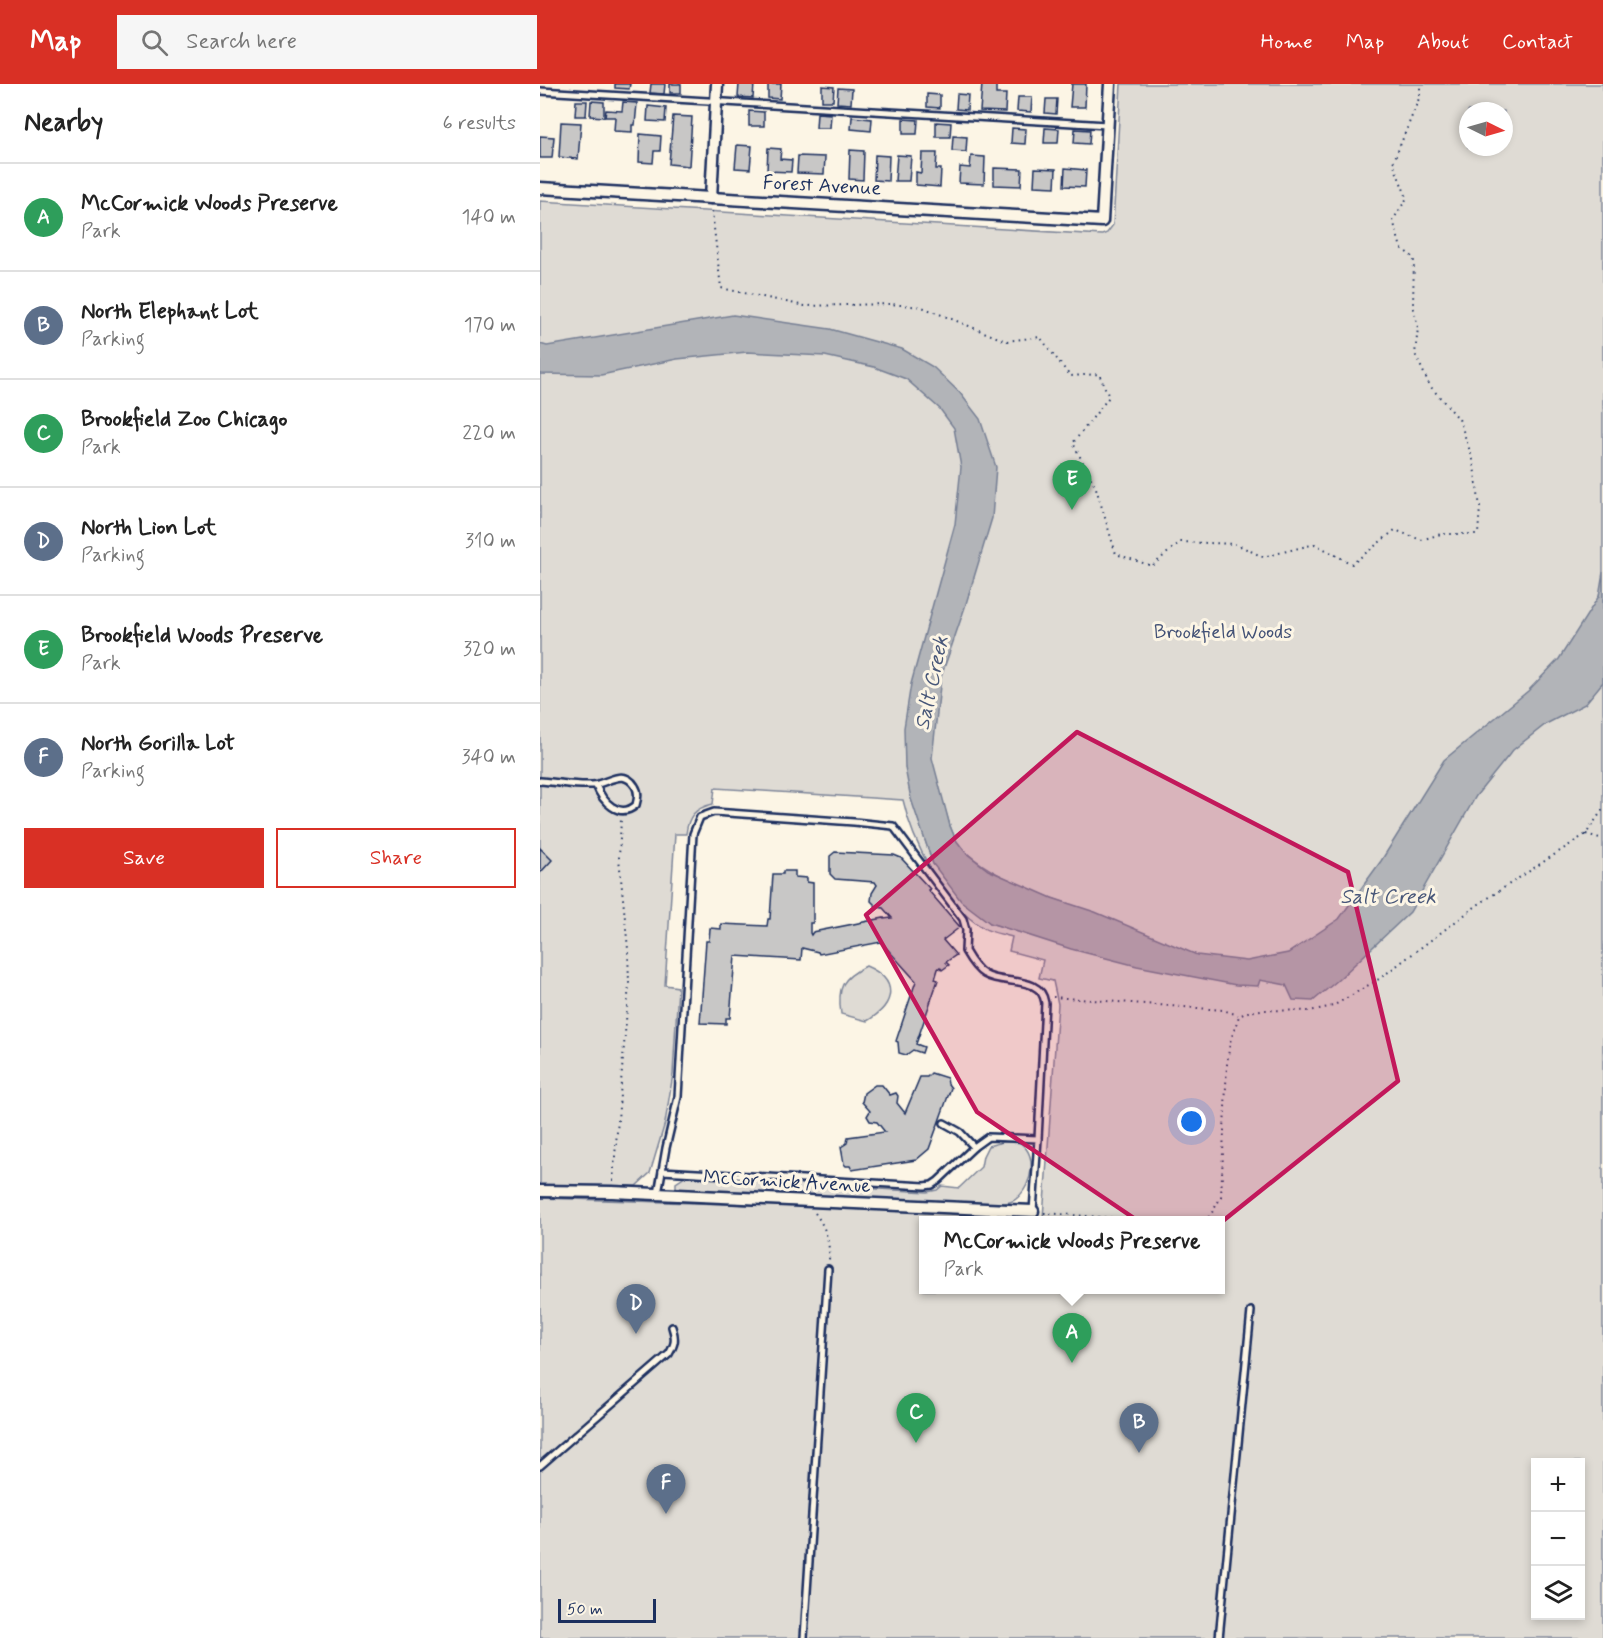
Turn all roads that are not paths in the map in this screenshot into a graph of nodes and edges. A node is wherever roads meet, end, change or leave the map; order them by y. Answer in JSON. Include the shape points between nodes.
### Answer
{"nodes":[{"id":1,"x":717,"y":84,"type":"edge"},
{"id":2,"x":1110,"y":84,"type":"edge"},
{"id":3,"x":540,"y":91,"type":"edge"},
{"id":4,"x":716,"y":101,"type":"junction"},
{"id":5,"x":1108,"y":125,"type":"junction"},
{"id":6,"x":540,"y":188,"type":"edge"},
{"id":7,"x":711,"y":198,"type":"junction"},
{"id":8,"x":540,"y":781,"type":"edge"},
{"id":9,"x":596,"y":786,"type":"junction"},
{"id":10,"x":944,"y":1123,"type":"dead end"},
{"id":11,"x":1038,"y":1139,"type":"junction"},
{"id":12,"x":974,"y":1147,"type":"junction"},
{"id":13,"x":662,"y":1171,"type":"junction"},
{"id":14,"x":540,"y":1191,"type":"edge"},
{"id":15,"x":658,"y":1194,"type":"junction"},
{"id":16,"x":1033,"y":1211,"type":"joint"},
{"id":17,"x":828,"y":1269,"type":"road end"},
{"id":18,"x":1251,"y":1311,"type":"dead end"},
{"id":19,"x":672,"y":1327,"type":"dead end"},
{"id":20,"x":540,"y":1466,"type":"edge"},
{"id":21,"x":804,"y":1638,"type":"edge"},
{"id":22,"x":1219,"y":1638,"type":"edge"}],
"edges":[{"from":1,"to":4,"type":"street"},
{"from":2,"to":5,"type":"street"},
{"from":3,"to":4,"type":"lane"},
{"from":4,"to":5,"type":"lane"},
{"from":4,"to":7,"type":"street"},
{"from":5,"to":7,"type":"street","name":"Forest Avenue","via":[[1102,221]]},
{"from":6,"to":7,"type":"street","name":"Forest Avenue"},
{"from":8,"to":9,"type":"lane"},
{"from":9,"to":9,"type":"lane","via":[[619,778],[630,781],[638,794],[636,804],[621,810],[608,804]]},
{"from":10,"to":12,"type":"lane"},
{"from":11,"to":12,"type":"lane","via":[[994,1136]]},
{"from":11,"to":13,"type":"lane","via":[[1044,997],[1040,988],[983,974],[965,951],[963,919],[893,826],[714,812],[697,821],[693,834],[678,1097]]},
{"from":11,"to":16,"type":"lane"},
{"from":12,"to":13,"type":"lane","via":[[938,1181],[925,1186]]},
{"from":13,"to":15,"type":"lane"},
{"from":14,"to":15,"type":"street","name":"McCormick Avenue"},
{"from":15,"to":16,"type":"street","name":"McCormick Avenue"},
{"from":17,"to":21,"type":"lane"},
{"from":18,"to":22,"type":"lane"},
{"from":19,"to":20,"type":"lane","via":[[675,1344],[669,1354]]}]}
